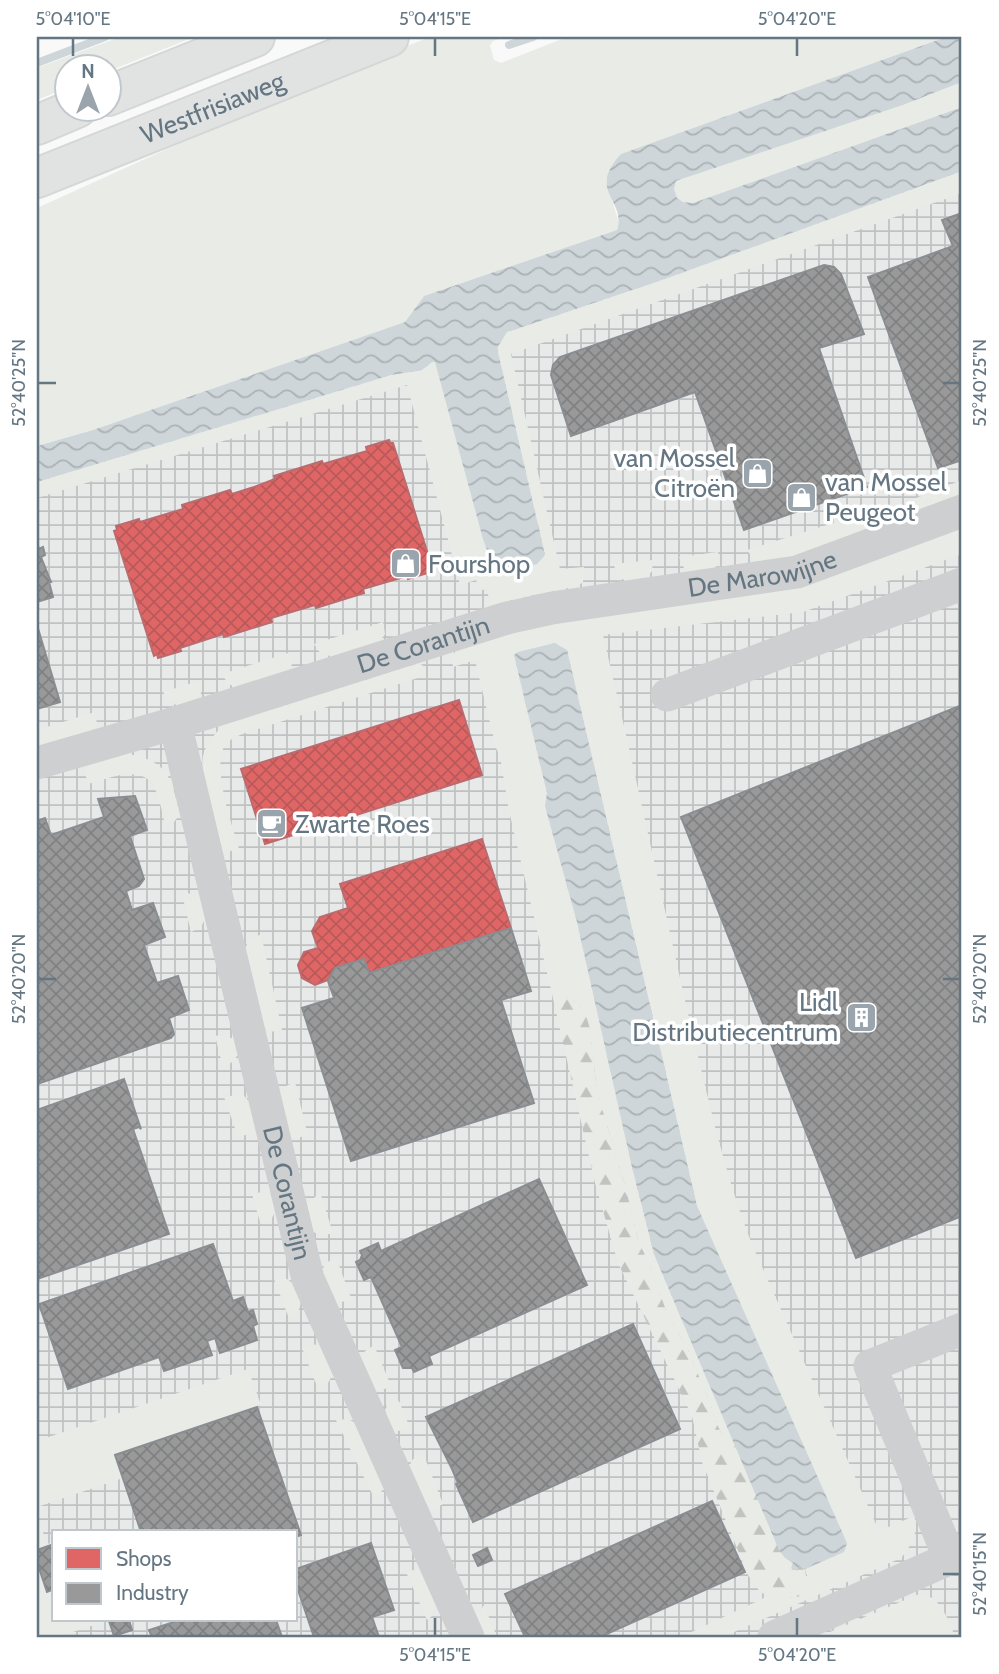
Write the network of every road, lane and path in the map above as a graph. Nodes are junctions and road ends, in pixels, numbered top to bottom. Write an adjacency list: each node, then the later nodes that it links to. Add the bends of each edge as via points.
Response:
1 (255, 37): 3 (highway, Westfrisiaweg)
2 (389, 37): 4 (highway, Westfrisiaweg)
3 (122, 90)
4 (37, 178)
5 (962, 511): 7 (street, De Marowijne, via 797,572)
6 (962, 584): 8 (street)
7 (552, 608): 9 (street, De Corantijn)
8 (667, 695)
9 (175, 723): 10 (street, De Corantijn); 13 (street, De Corantijn, via 308,1279)
10 (37, 763)
11 (962, 1329): 12 (street, via 870,1366)
12 (956, 1556): 14 (street)
13 (468, 1637)
14 (774, 1637)

